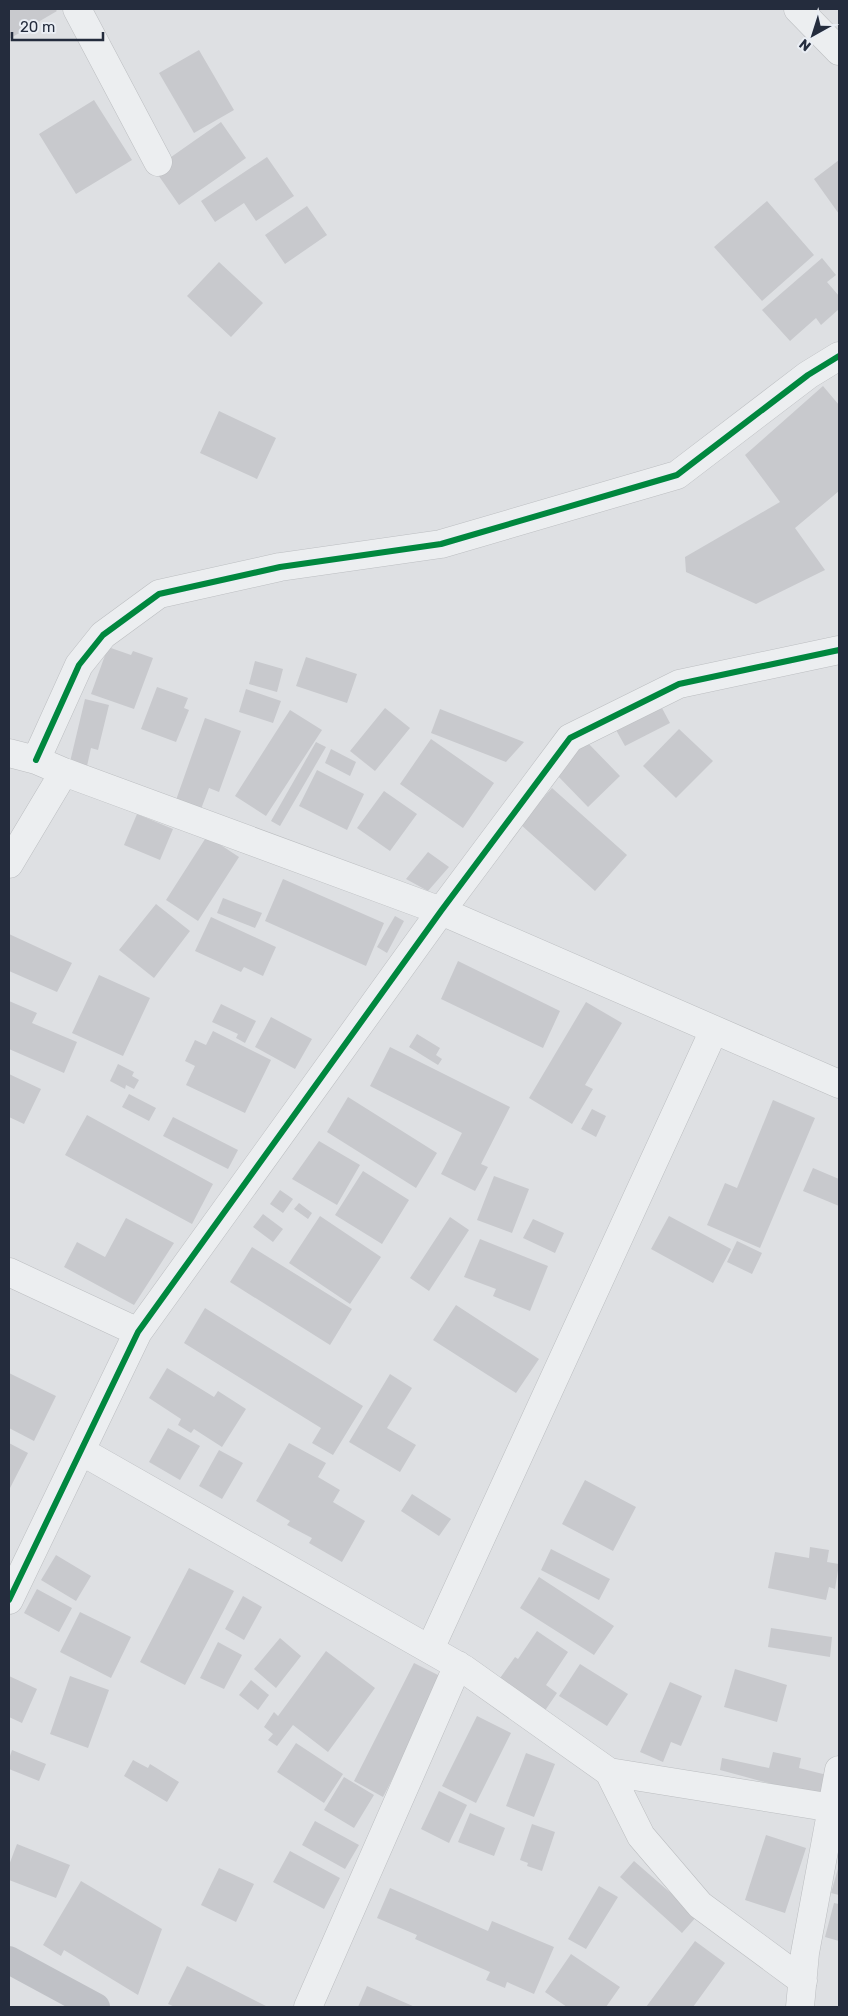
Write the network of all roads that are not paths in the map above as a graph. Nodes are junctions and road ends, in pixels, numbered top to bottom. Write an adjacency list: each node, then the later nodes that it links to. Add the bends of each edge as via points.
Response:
1 (77, 9): 4 (street)
2 (798, 9): 3 (street)
3 (839, 51)
4 (158, 162)
5 (839, 356): 8 (street, via 808,374 677,474 441,544 280,567 159,594 103,635 79,665)
6 (839, 650): 11 (street, via 680,684 570,738)
7 (9, 753): 8 (street)
8 (36, 760): 9 (street)
9 (64, 772): 10 (street); 11 (street)
10 (9, 864)
11 (441, 911): 12 (street); 15 (street)
12 (714, 1030): 13 (street); 18 (street)
13 (839, 1084)
14 (9, 1272): 15 (street)
15 (138, 1332): 16 (street)
16 (81, 1451): 17 (street); 18 (street)
17 (9, 1600)
18 (430, 1649): 19 (street)
19 (458, 1665): 21 (street); 26 (street)
20 (839, 1770): 22 (street)
21 (610, 1772): 22 (street); 24 (street, via 641,1836 700,1905)
22 (836, 1808): 24 (street, via 805,1954)
23 (9, 1960): 25 (street)
24 (802, 1994)
25 (96, 2007)
26 (308, 2007)

